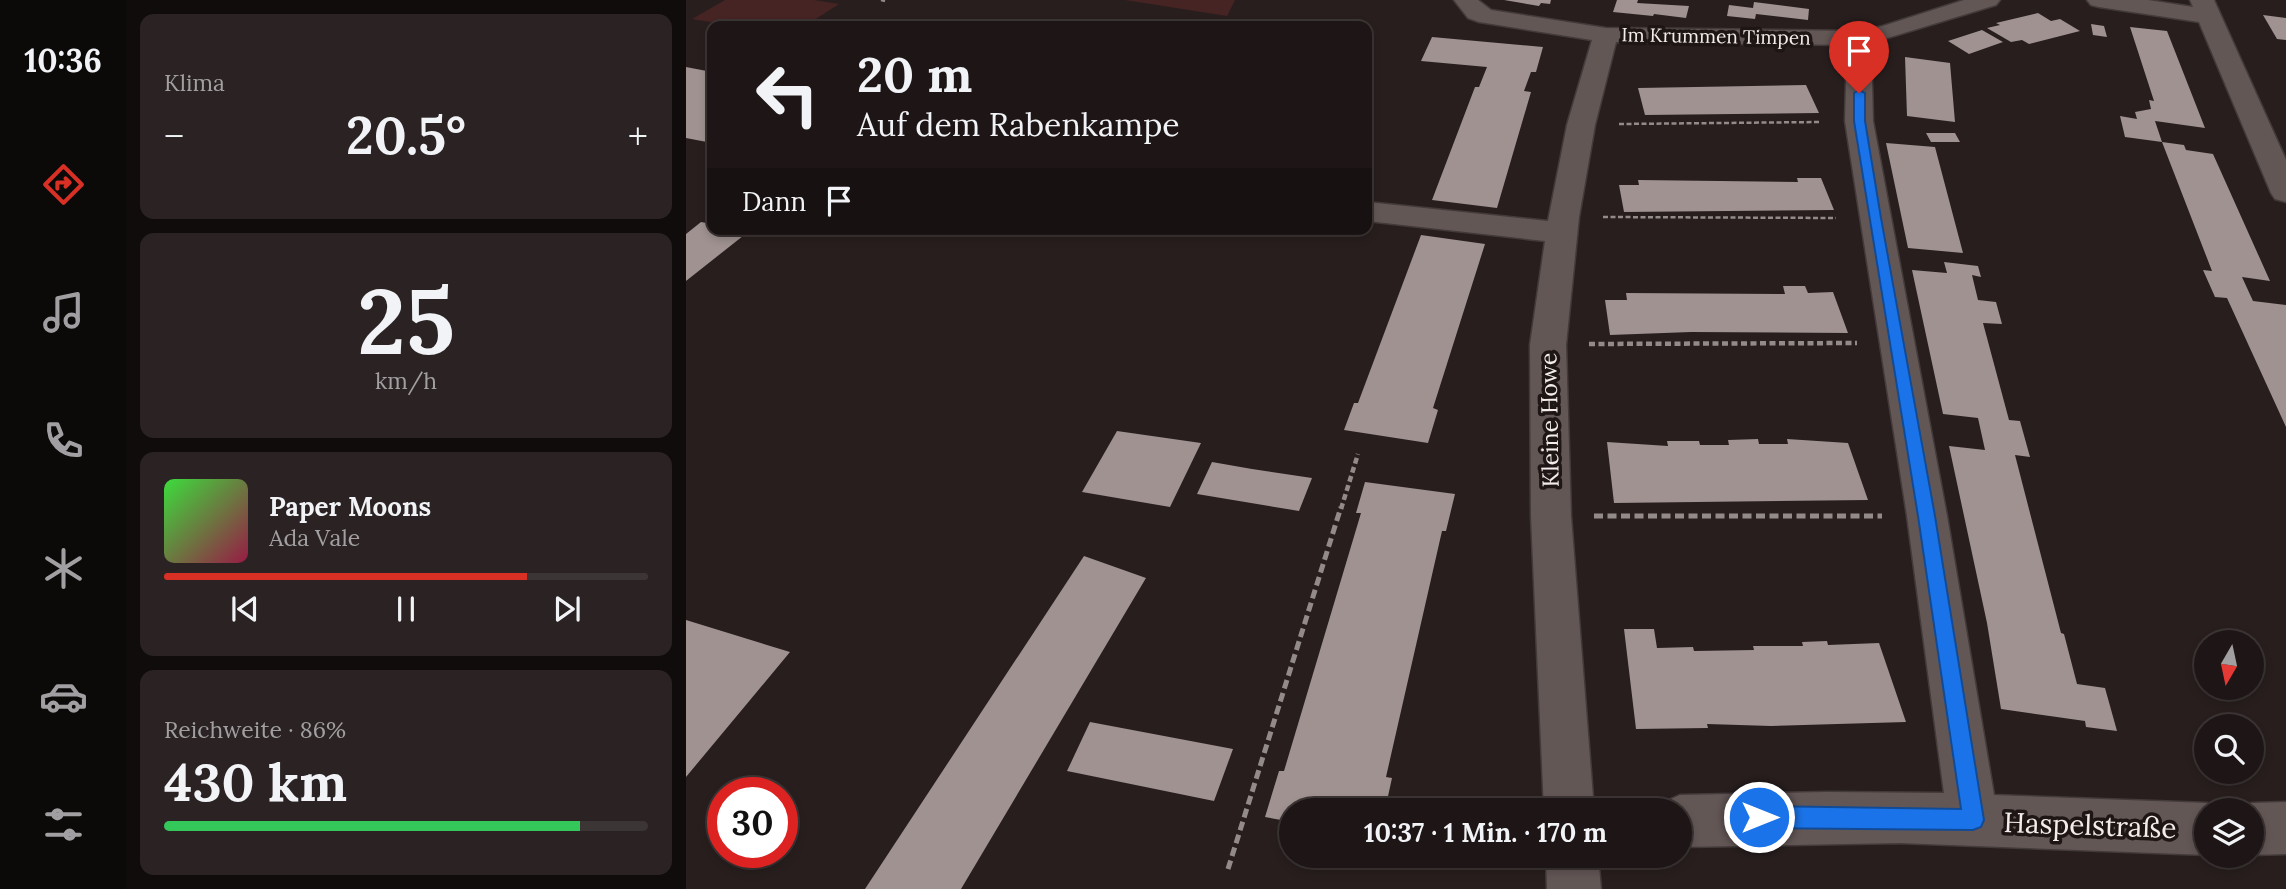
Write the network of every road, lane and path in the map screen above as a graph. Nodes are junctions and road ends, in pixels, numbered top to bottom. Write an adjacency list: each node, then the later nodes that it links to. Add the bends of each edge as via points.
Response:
1 (1466, 0): 5 (street, Im Krummen Timpen, via 1487,17)
2 (1988, 0): 6 (street, Im Krummen Timpen)
3 (2099, 0): 4 (street)
4 (2206, 8): 9 (street)
5 (1606, 34): 6 (street, Im Krummen Timpen); 8 (street, Kleine Howe)
6 (1859, 38): 7 (street)
7 (1859, 121): 8 (path); 11 (street)
8 (1581, 124): 12 (street, Kleine Howe)
9 (2286, 193)
10 (1372, 211): 12 (street)
11 (1874, 218): 12 (path); 13 (street)
12 (1563, 225): 14 (street, Kleine Howe)
13 (1896, 342): 14 (path); 17 (street)
14 (1548, 345): 16 (street, Kleine Howe)
15 (1358, 454): 25 (path)
16 (1551, 516): 17 (path); 18 (street, Kleine Howe)
17 (1927, 516): 20 (street)
18 (1568, 798)
19 (1692, 820): 20 (street, Haspelstraße)
20 (1973, 820): 22 (street, Haspelstraße)
21 (2286, 828): 23 (street)
22 (2194, 829)
23 (2264, 829)
24 (1573, 868): 26 (street)
25 (1227, 869)
26 (1574, 889)

